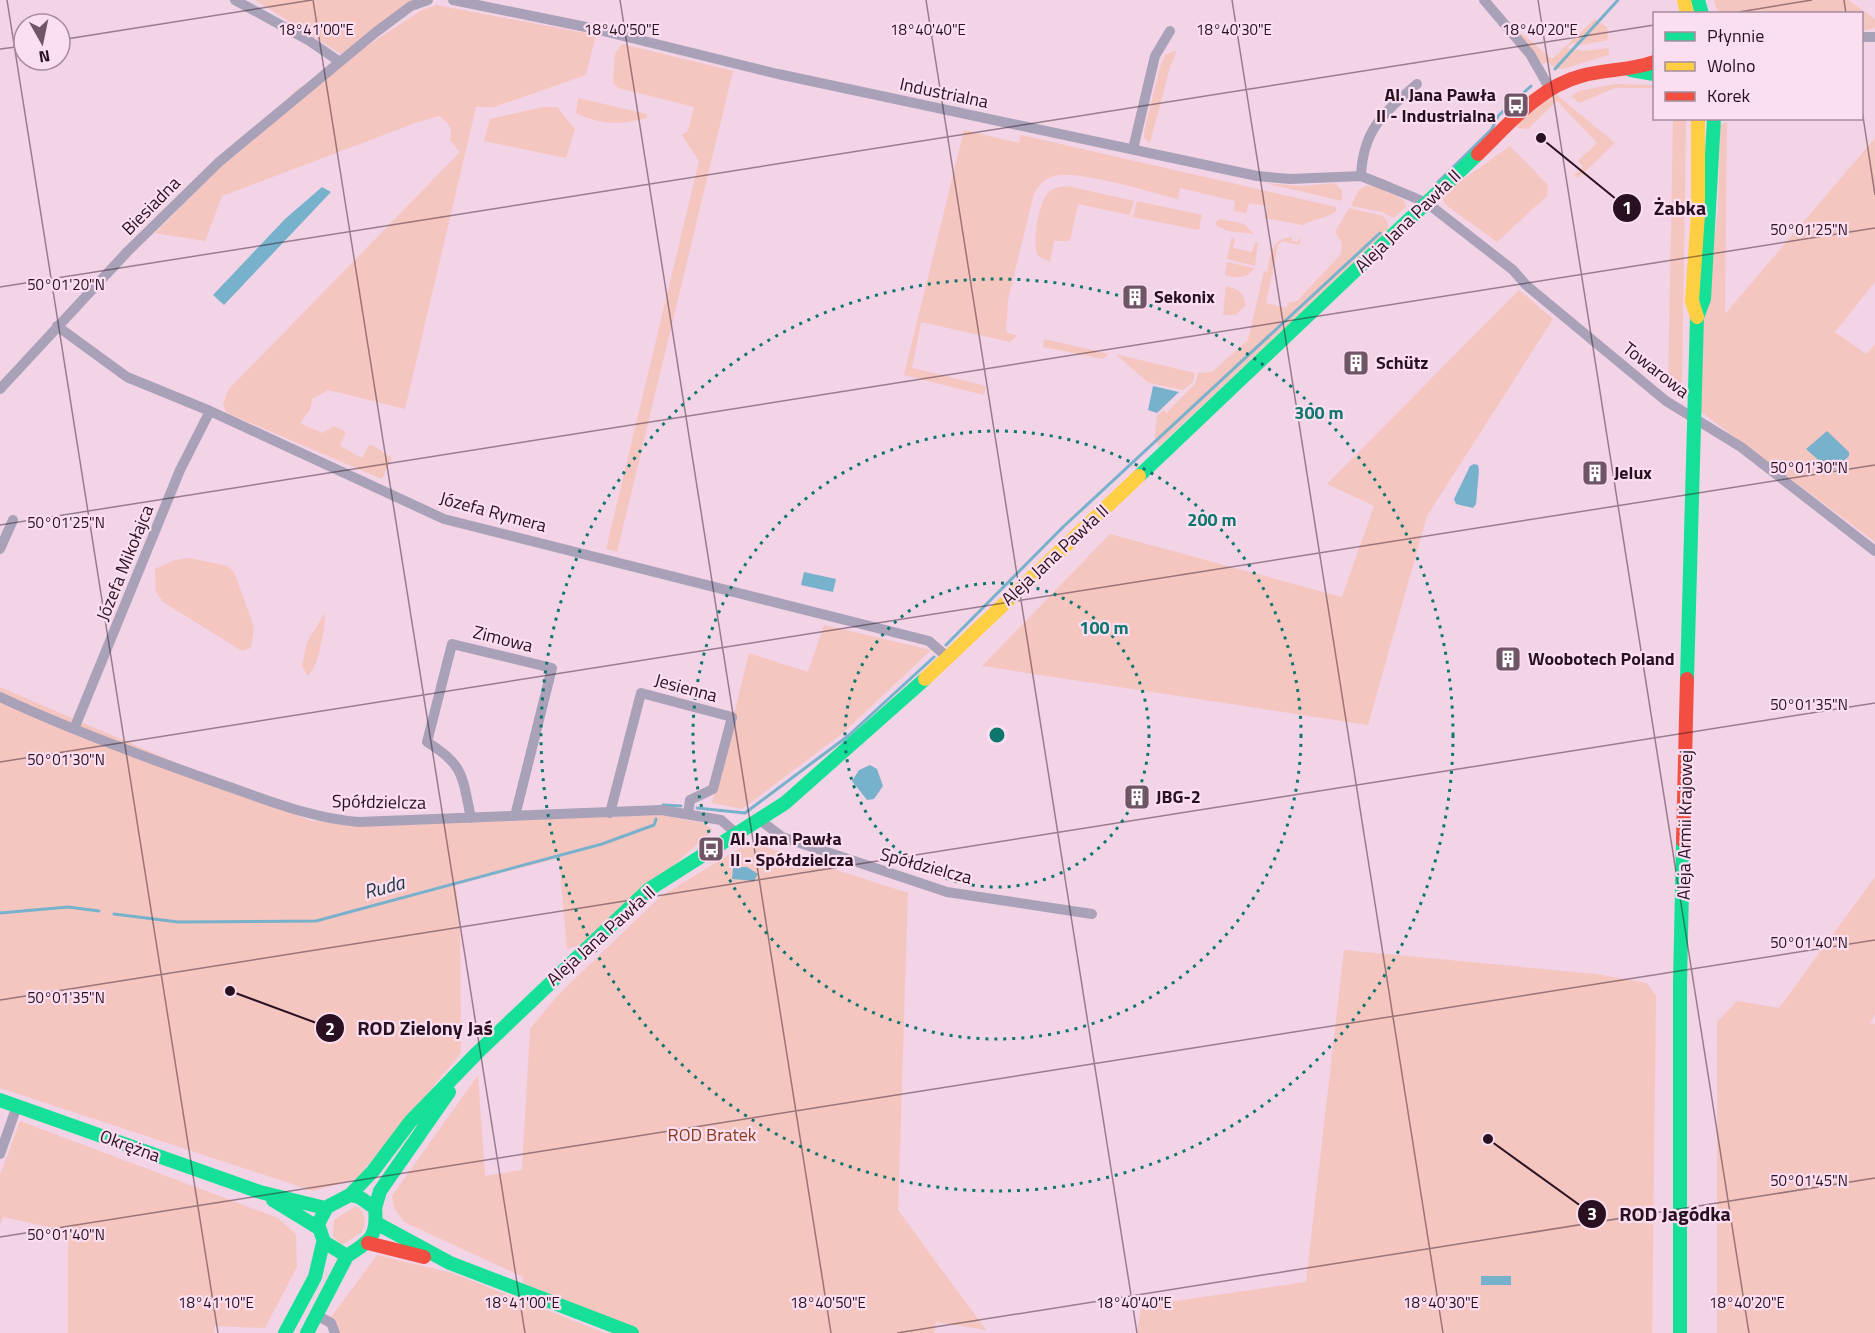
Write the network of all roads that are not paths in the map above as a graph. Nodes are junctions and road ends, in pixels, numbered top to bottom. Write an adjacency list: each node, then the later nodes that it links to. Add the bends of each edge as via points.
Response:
1 (235, 0): 6 (street)
2 (428, 0): 6 (street, via 411,6)
3 (453, 0): 14 (street, Industrialna, via 591,28 778,75)
4 (1484, 0): 11 (street, via 1530,54)
5 (1170, 31): 14 (street, via 1155,56)
6 (340, 62): 18 (street, Biesiadna, via 219,162)
7 (1653, 62): 8 (street, Aleja Jana Pawła II)
8 (1631, 70): 9 (street, Aleja Jana Pawła II); 11 (street, Aleja Jana Pawła II, via 1581,76)
9 (1653, 74)
10 (1417, 84): 15 (street, via 1375,124 1365,141)
11 (1550, 89): 16 (street, Aleja Jana Pawła II)
12 (1698, 120): 17 (street, Aleja Armii Krajowej, via 1698,214 1692,302)
13 (1714, 120): 17 (street, Aleja Armii Krajowej, via 1704,299)
14 (1133, 149): 15 (street, Industrialna, via 1257,176)
15 (1361, 176): 16 (street, Industrialna)
16 (1427, 203): 21 (street, Towarowa, via 1513,270 1666,401); 25 (street, Aleja Jana Pawła II)
17 (1697, 317): 21 (street, Aleja Armii Krajowej)
18 (57, 326): 19 (street, Biesiadna); 20 (street, Józefa Rymera, via 127,377)
19 (0, 389)
20 (210, 411): 25 (street, Józefa Rymera, via 444,519 929,641); 27 (street, Józefa Mikołajca, via 180,470)
21 (1693, 419): 24 (street, Towarowa, via 1745,450); 54 (street, Aleja Armii Krajowej, via 1680,984)
22 (13, 520): 23 (street)
23 (0, 549)
24 (1875, 551)
25 (947, 657): 32 (street, Aleja Jana Pawła II, via 818,777)
26 (0, 698): 27 (street, Spółdzielcza)
27 (74, 729): 31 (street, Spółdzielcza, via 304,813 359,822)
28 (610, 813): 29 (street, Spółdzielcza, via 661,810); 29 (street, Jesienna, via 641,693 732,717 713,789 690,800); 30 (street, Spółdzielcza)
29 (688, 814): 33 (street, Spółdzielcza, via 721,820)
30 (515, 816): 31 (street, Spółdzielcza); 31 (street, Zimowa, via 552,668 452,644 427,742 449,755 461,774)
31 (471, 818)
32 (760, 820): 33 (street, Aleja Jana Pawła II); 34 (street, Spółdzielcza, via 782,837 930,888)
33 (737, 834): 35 (street, Aleja Jana Pawła II, via 648,890)
34 (1092, 914)
35 (477, 1053): 40 (street, Aleja Jana Pawła II, via 410,1122); 42 (street, Aleja Jana Pawła II, via 380,1191)
36 (0, 1100): 37 (street, Okrężna)
37 (17, 1106): 38 (street); 39 (street, Okrężna)
38 (0, 1154)
39 (260, 1192): 41 (street, Okrężna); 44 (street, Okrężna)
40 (350, 1195): 41 (street); 42 (street)
41 (325, 1208): 44 (street)
42 (375, 1208): 43 (street)
43 (378, 1224): 46 (street); 48 (street)
44 (317, 1227): 45 (street)
45 (323, 1243): 47 (street); 50 (street, via 324,1252)
46 (368, 1244): 47 (street); 48 (street)
47 (347, 1256): 49 (street)
48 (450, 1263): 53 (street)
49 (316, 1315): 51 (street); 52 (street, via 331,1323)
50 (285, 1333)
51 (307, 1333)
52 (335, 1333)
53 (632, 1333)
54 (1680, 1333)

